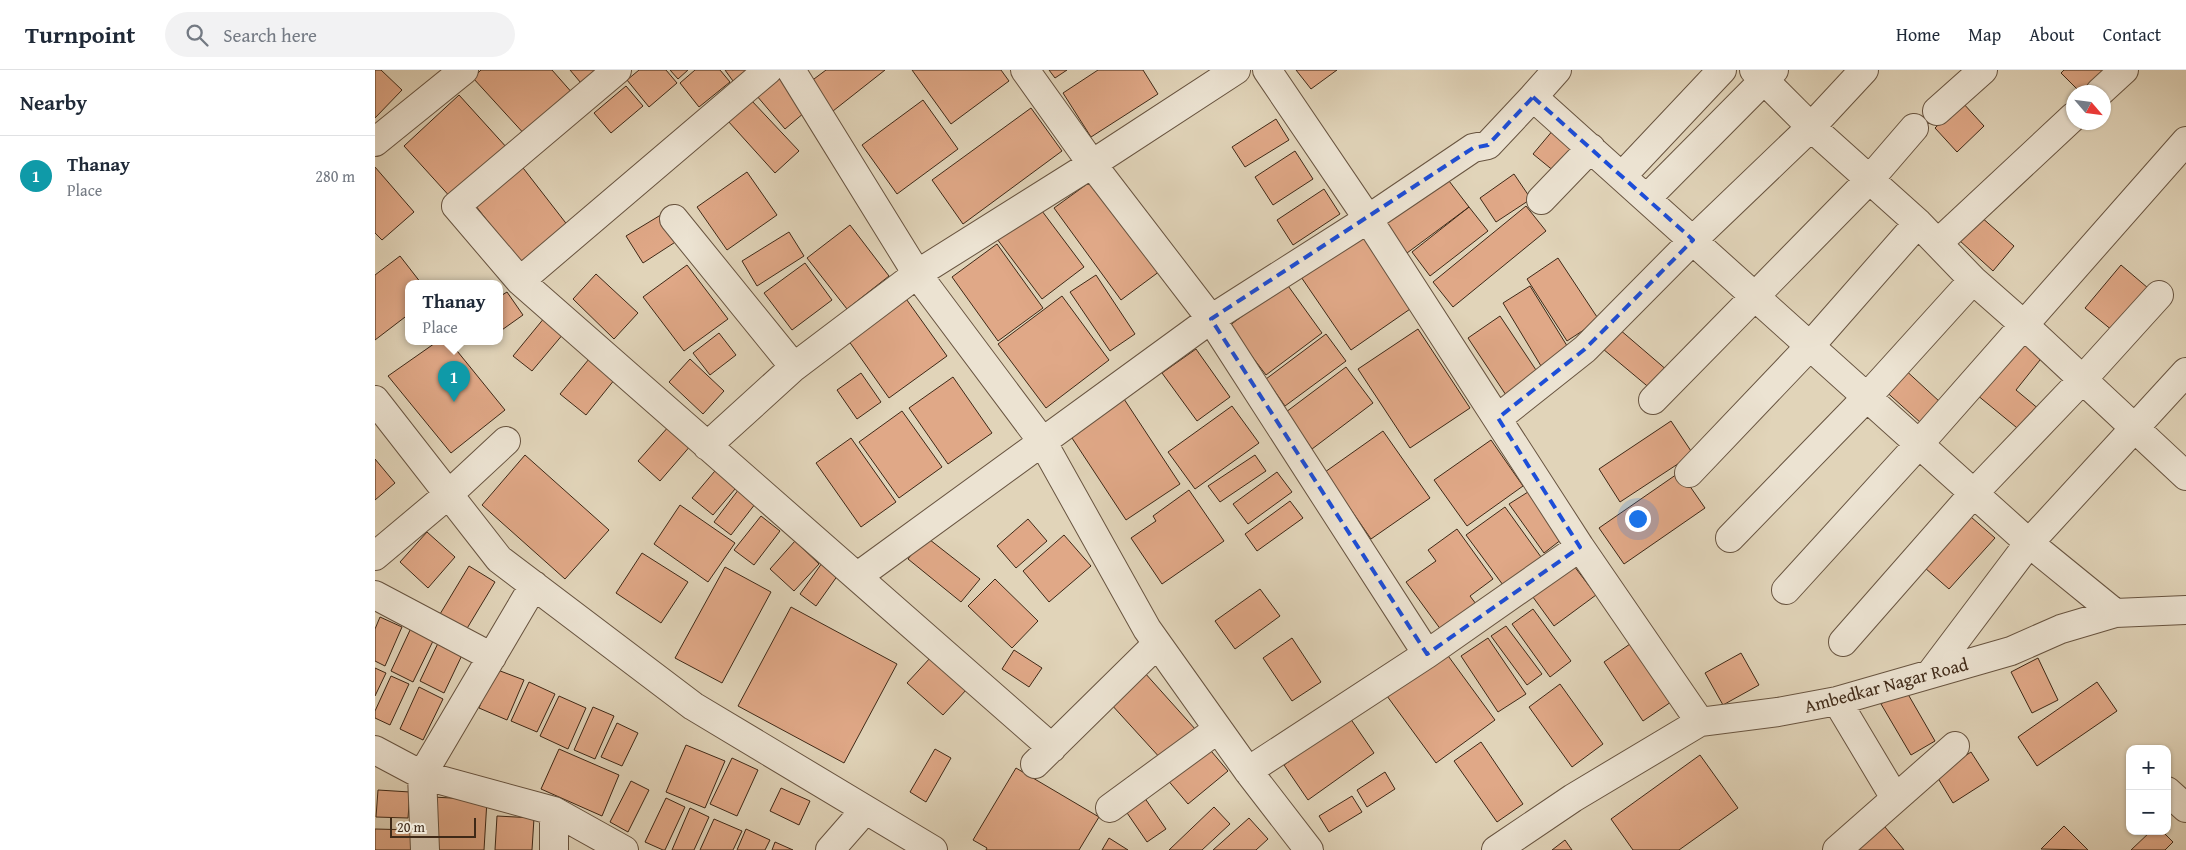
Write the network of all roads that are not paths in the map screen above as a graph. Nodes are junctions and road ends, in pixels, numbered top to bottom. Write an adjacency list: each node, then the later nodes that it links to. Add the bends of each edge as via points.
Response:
1 (464, 70): 21 (street)
2 (617, 70): 35 (street, via 456,206)
3 (768, 70): 35 (street)
4 (791, 70): 33 (street)
5 (1025, 70): 23 (street)
6 (1236, 70): 23 (street)
7 (1267, 70): 29 (street)
8 (1557, 70): 15 (street)
9 (1722, 70): 24 (street)
10 (1864, 70): 18 (street)
11 (1983, 70): 16 (street)
12 (2124, 70): 14 (street)
13 (1765, 73): 18 (street); 26 (street)
14 (2108, 85)
15 (1533, 97): 22 (street); 29 (street, via 1488,145 1473,148)
16 (1937, 111)
17 (2066, 124): 32 (street)
18 (1811, 127): 25 (street); 31 (street)
19 (1914, 128): 25 (street)
20 (2186, 141): 39 (street)
21 (375, 142)
22 (1591, 148): 24 (street); 27 (street)
23 (1092, 164): 33 (street); 38 (street)
24 (1621, 176): 26 (street)
25 (1870, 179): 30 (street); 37 (street)
26 (1647, 198): 31 (street)
27 (1541, 200)
28 (674, 219): 41 (street)
29 (1368, 219): 38 (street); 47 (street)
30 (1918, 223): 32 (street); 40 (street)
31 (1693, 240): 37 (street); 47 (street, via 1585,349)
32 (1938, 244): 34 (street)
33 (917, 274): 41 (street); 50 (street)
34 (1973, 280): 39 (street); 44 (street)
35 (520, 281): 52 (street)
36 (2159, 296): 43 (street)
37 (1756, 297): 40 (street); 46 (street)
38 (1211, 319): 50 (street); 69 (street)
39 (2023, 324): 43 (street); 51 (street)
40 (1810, 346): 44 (street); 53 (street)
41 (794, 367): 52 (street)
42 (2186, 372): 48 (street)
43 (2083, 380): 48 (street); 56 (street)
44 (1867, 397): 51 (street); 57 (street)
45 (375, 400): 55 (street)
46 (1653, 400)
47 (1498, 418): 59 (street)
48 (2135, 429): 54 (street); 58 (street)
49 (506, 441): 55 (street)
50 (1042, 441): 61 (street); 68 (street)
51 (1919, 444): 56 (street); 63 (street)
52 (707, 446): 61 (street)
53 (1689, 473)
54 (2186, 476)
55 (449, 494): 60 (street); 62 (street, via 499,559)
56 (1973, 494): 58 (street); 67 (street)
57 (1730, 538)
58 (2029, 543): 66 (street); 71 (street)
59 (1580, 547): 69 (street); 73 (street)
60 (375, 556)
61 (857, 576): 68 (street, via 1043,756)
62 (534, 585): 70 (street); 83 (street, via 693,706)
63 (1786, 590)
64 (375, 595): 70 (street)
65 (2186, 610): 66 (street, Ambedkar Nagar Road)
66 (2115, 613): 71 (street, Ambedkar Nagar Road, via 2061,628 2011,651)
67 (1843, 642)
68 (1157, 644): 74 (street)
69 (1427, 654): 77 (street)
70 (492, 657): 78 (street)
71 (1931, 673): 72 (street, Ambedkar Nagar Road)
72 (1837, 701): 73 (street, Ambedkar Nagar Road); 80 (street)
73 (1700, 722): 91 (street, Ambedkar Nagar Road, via 1573,798)
74 (1218, 728): 77 (street); 81 (street)
75 (1955, 746): 80 (street)
76 (375, 750): 78 (street)
77 (1248, 771): 90 (street)
78 (422, 775): 84 (street); 85 (street)
79 (2171, 795): 82 (street)
80 (1895, 798): 92 (street)
81 (1110, 808)
82 (2186, 808)
83 (865, 810): 88 (street); 89 (street)
84 (554, 811): 86 (street); 87 (street)
85 (425, 850)
86 (554, 850)
87 (624, 850)
88 (830, 850)
89 (933, 850)
90 (1309, 850)
91 (1496, 850)
92 (1837, 850)

